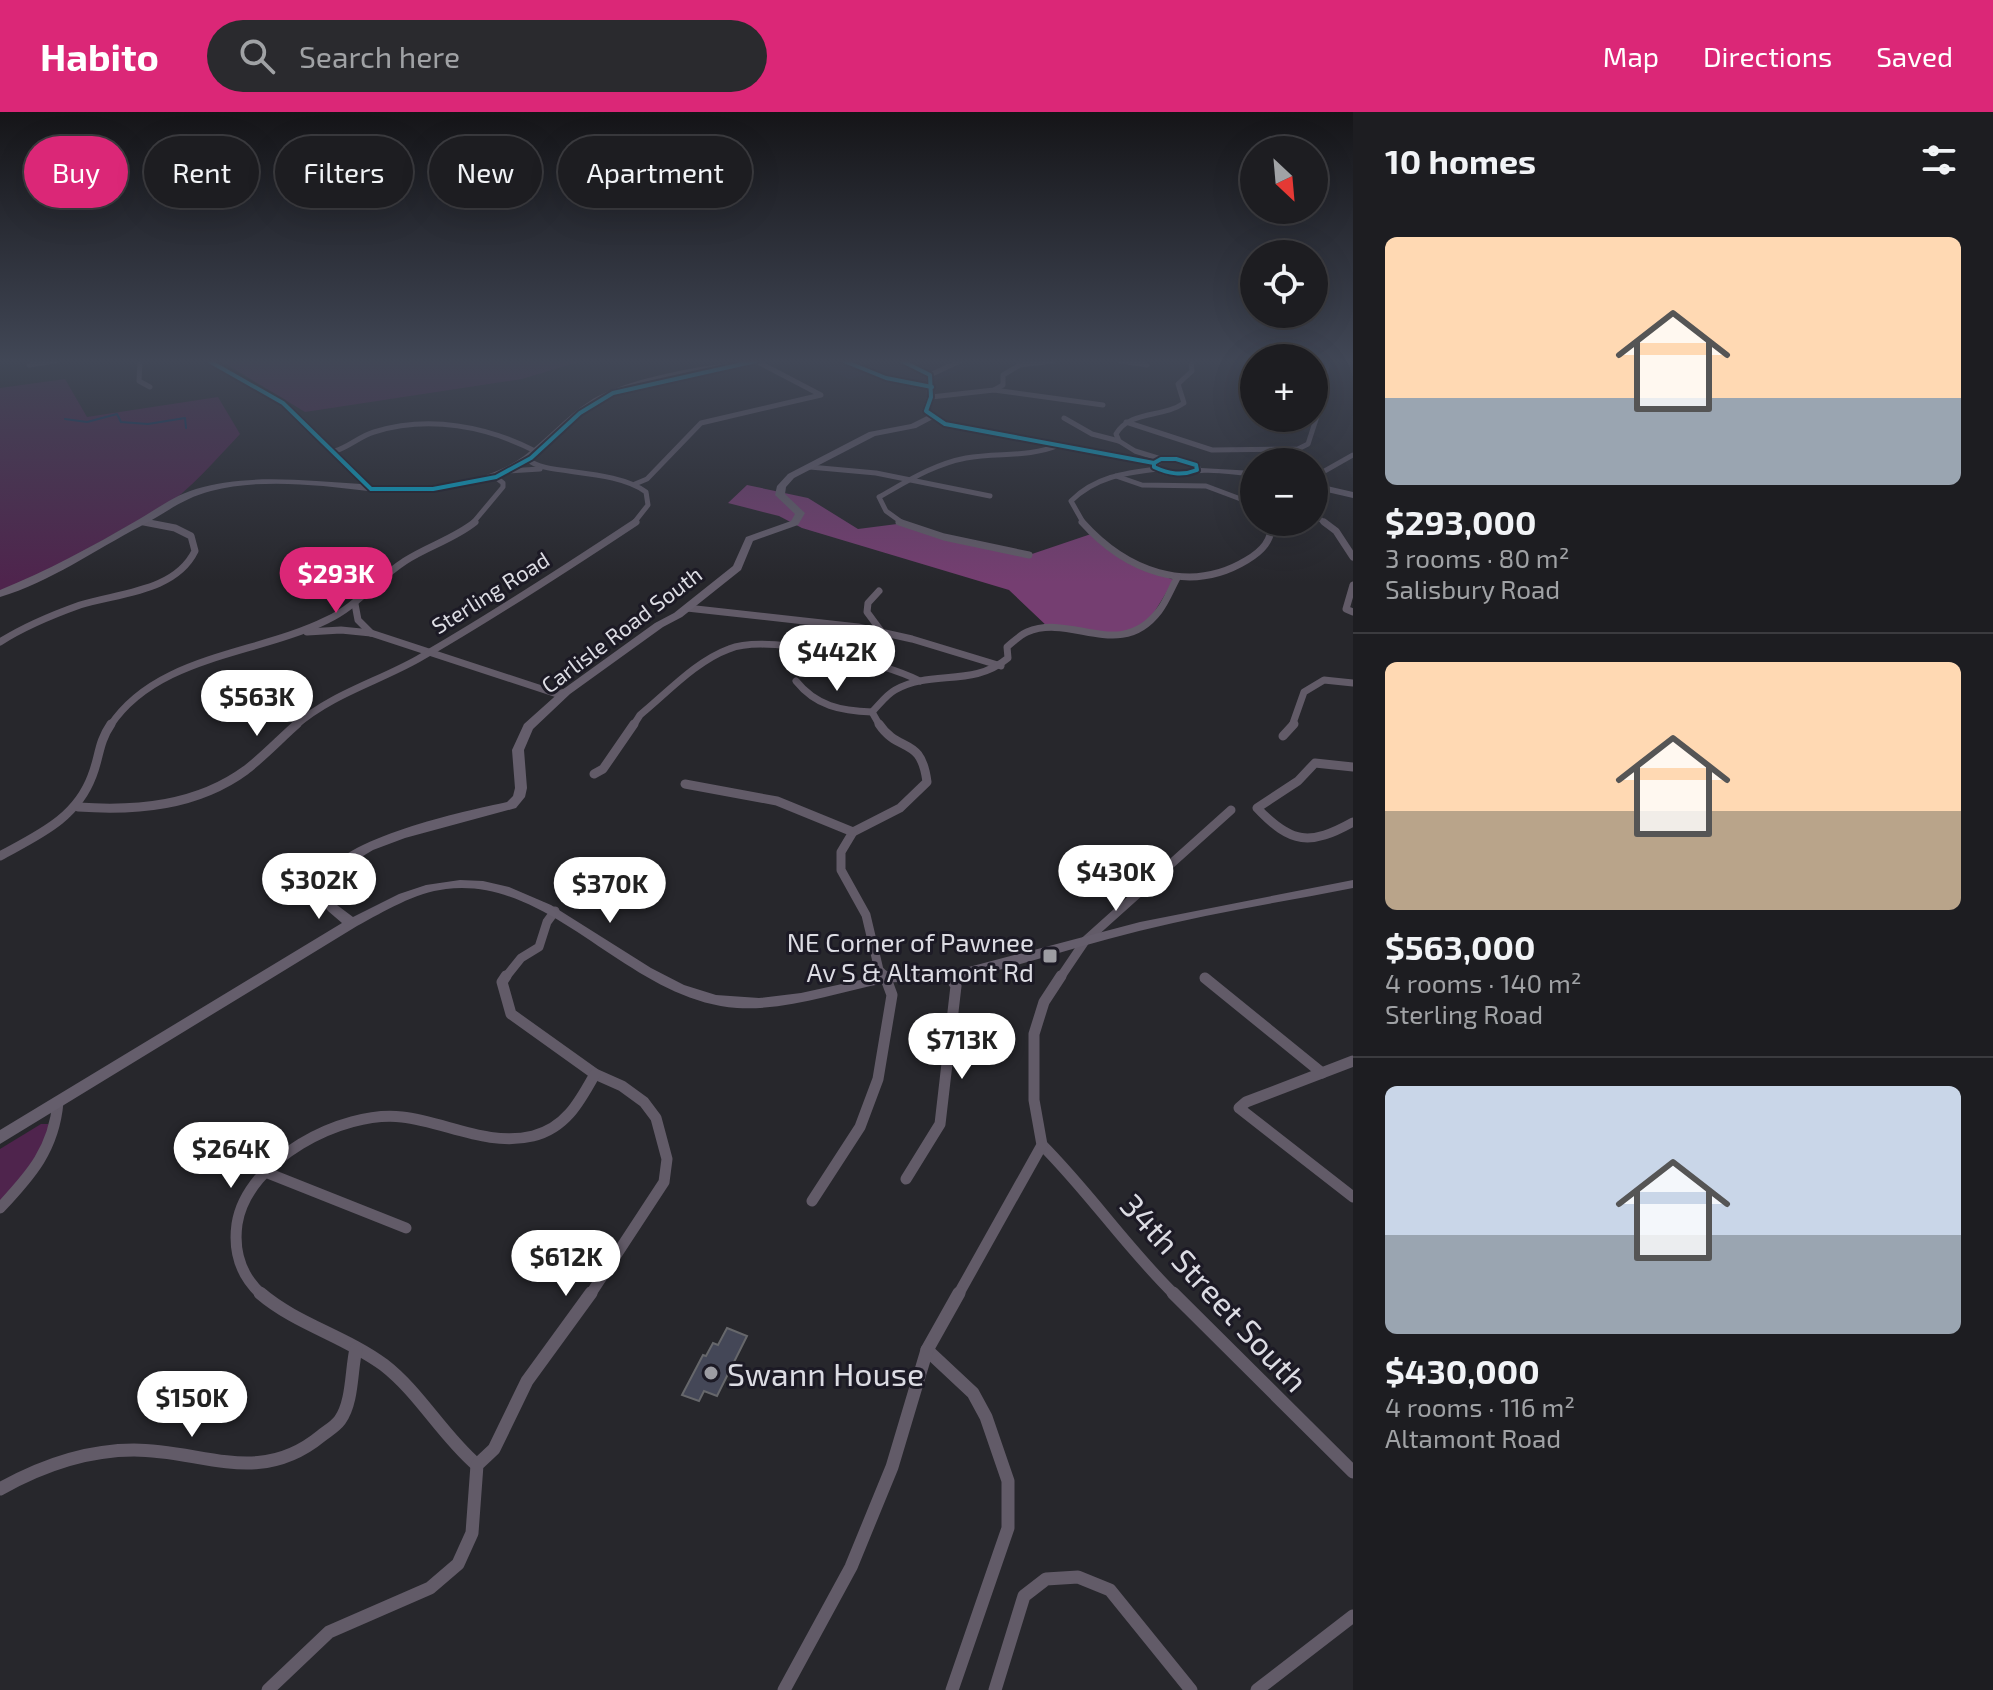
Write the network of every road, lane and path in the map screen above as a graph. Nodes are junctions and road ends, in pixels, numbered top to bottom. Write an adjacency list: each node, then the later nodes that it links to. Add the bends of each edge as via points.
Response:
1 (316, 435): 16 (street)
2 (365, 435): 16 (street)
3 (502, 435): 14 (street)
4 (557, 435): 12 (street)
5 (690, 435): 30 (street, via 647,479)
6 (871, 435): 21 (street, Carlisle Road South)
7 (1007, 435): 15 (street)
8 (1094, 435): 13 (street)
9 (1116, 435): 13 (street)
10 (1163, 435): 11 (street, via 1222,451 1305,447)
11 (1310, 435)
12 (551, 440): 14 (street); 17 (street)
13 (1119, 441): 20 (street)
14 (520, 442): 17 (street)
15 (1059, 445): 20 (street); 29 (street, via 1028,457 960,459)
16 (335, 451): 31 (street)
17 (537, 452): 19 (street)
18 (1353, 455): 23 (street)
19 (529, 460): 22 (street, via 538,467); 25 (street)
20 (1157, 464): 24 (street, via 1178,475); 24 (street, via 1186,460); 28 (street)
21 (810, 467): 29 (street); 46 (street, Carlisle Road South, via 782,486 780,495 800,513 795,523 749,539 737,568)
22 (559, 468): 25 (street); 30 (street, via 597,471)
23 (1328, 469)
24 (1197, 470): 26 (street)
25 (508, 471): 27 (street)
26 (1240, 473)
27 (494, 476): 31 (street, via 435,488); 45 (street, via 503,487 469,527 424,548)
28 (1116, 476): 35 (street, via 1142,485 1190,483); 41 (street, via 1082,489 1071,501 1072,512 1130,558)
29 (910, 480): 34 (street); 39 (street, via 879,497 892,518 935,535)
30 (635, 484): 52 (street, Sterling Road, via 649,503 636,522)
31 (371, 489): 36 (street, via 226,485 183,497)
32 (1328, 489): 33 (street)
33 (1353, 495)
34 (990, 496)
35 (1239, 496)
36 (144, 522): 44 (street); 51 (street, via 192,537 194,554 175,574 41,620)
37 (1328, 525): 40 (street)
38 (1272, 536): 41 (street, via 1237,566 1207,577)
39 (1029, 555)
40 (1353, 557)
41 (1177, 578): 53 (street, via 1166,606 1139,632 1113,636 1029,631 1007,647 1008,658)
42 (1353, 585): 47 (street, via 1346,609)
43 (879, 591): 48 (street, via 867,612)
44 (0, 594)
45 (355, 604): 49 (street); 50 (street, via 358,620)
46 (687, 608): 48 (street); 57 (street, Carlisle Road South)
47 (1353, 612)
48 (881, 631): 53 (street)
49 (299, 632): 50 (street); 63 (street, via 207,661 140,693 100,742)
50 (371, 633): 52 (street)
51 (0, 642)
52 (428, 653): 57 (street, via 557,694); 63 (street, Sterling Road, via 329,699 248,768 208,791 134,808)
53 (1001, 666): 55 (street, via 984,675)
54 (796, 681): 58 (street, via 814,700 832,708)
55 (920, 681): 58 (street, via 893,691); 61 (street, via 899,670 827,653 766,644 732,647 640,715 603,769)
56 (1353, 683): 59 (street, via 1324,680 1304,692 1295,722)
57 (566, 692): 70 (street, Carlisle Road South, via 528,727 518,750 521,788 511,805 404,832 366,848 338,869 326,883 324,896)
58 (872, 712): 66 (street, via 884,732 920,751 927,782 900,808)
59 (1283, 736)
60 (1353, 767): 65 (street, via 1315,763 1257,808 1290,838 1312,841)
61 (594, 774)
62 (685, 784): 66 (street, via 777,801)
63 (78, 807): 67 (street)
64 (1231, 810): 71 (street)
65 (1353, 822)
66 (853, 832): 73 (street, via 841,852 841,870 866,915 879,970)
67 (0, 856)
68 (1350, 889): 71 (street, via 1140,926)
69 (555, 911): 70 (street, via 492,886 458,884 398,899); 73 (street, via 667,985 716,1000 763,1004); 77 (street, via 539,947 506,973 503,992 511,1014)
70 (352, 923): 78 (street)
71 (1085, 941): 72 (street); 80 (street, via 1044,1002 1034,1034 1034,1100)
72 (950, 977): 73 (street); 82 (street, via 956,986 940,1124)
73 (887, 978): 84 (street, via 892,995 878,1079 860,1127)
74 (1205, 978): 76 (street)
75 (1353, 1061): 76 (street)
76 (1322, 1073): 83 (street, via 1239,1108)
77 (595, 1074): 81 (street, via 572,1116 530,1137 494,1140 429,1120 382,1117 314,1135); 89 (street, via 622,1086 656,1118 667,1159 664,1182 527,1381 494,1449)
78 (58, 1102): 79 (street); 85 (street, via 58,1127 49,1150)
79 (0, 1138)
80 (1042, 1145): 88 (street); 90 (street, 34th Street South, via 1082,1185 1148,1268)
81 (265, 1172): 86 (street); 87 (street, via 238,1217 235,1244 245,1279 276,1308)
82 (906, 1179)
83 (1353, 1197)
84 (812, 1201)
85 (0, 1208)
86 (406, 1228)
87 (356, 1349): 89 (street, via 400,1378); 91 (street, via 341,1419 304,1451 247,1466 136,1450 74,1456 32,1470)
88 (927, 1350): 94 (street, via 892,1467 851,1567); 95 (street, via 973,1393 1008,1481 1008,1528)
89 (477, 1465): 93 (street, via 472,1533 458,1564 430,1588 329,1632)
90 (1353, 1472)
91 (0, 1489)
92 (1353, 1616): 98 (street)
93 (268, 1690)
94 (784, 1690)
95 (952, 1690)
96 (995, 1690): 97 (street, via 1024,1596 1046,1579 1078,1577 1110,1590)
97 (1191, 1690)
98 (1257, 1690)

